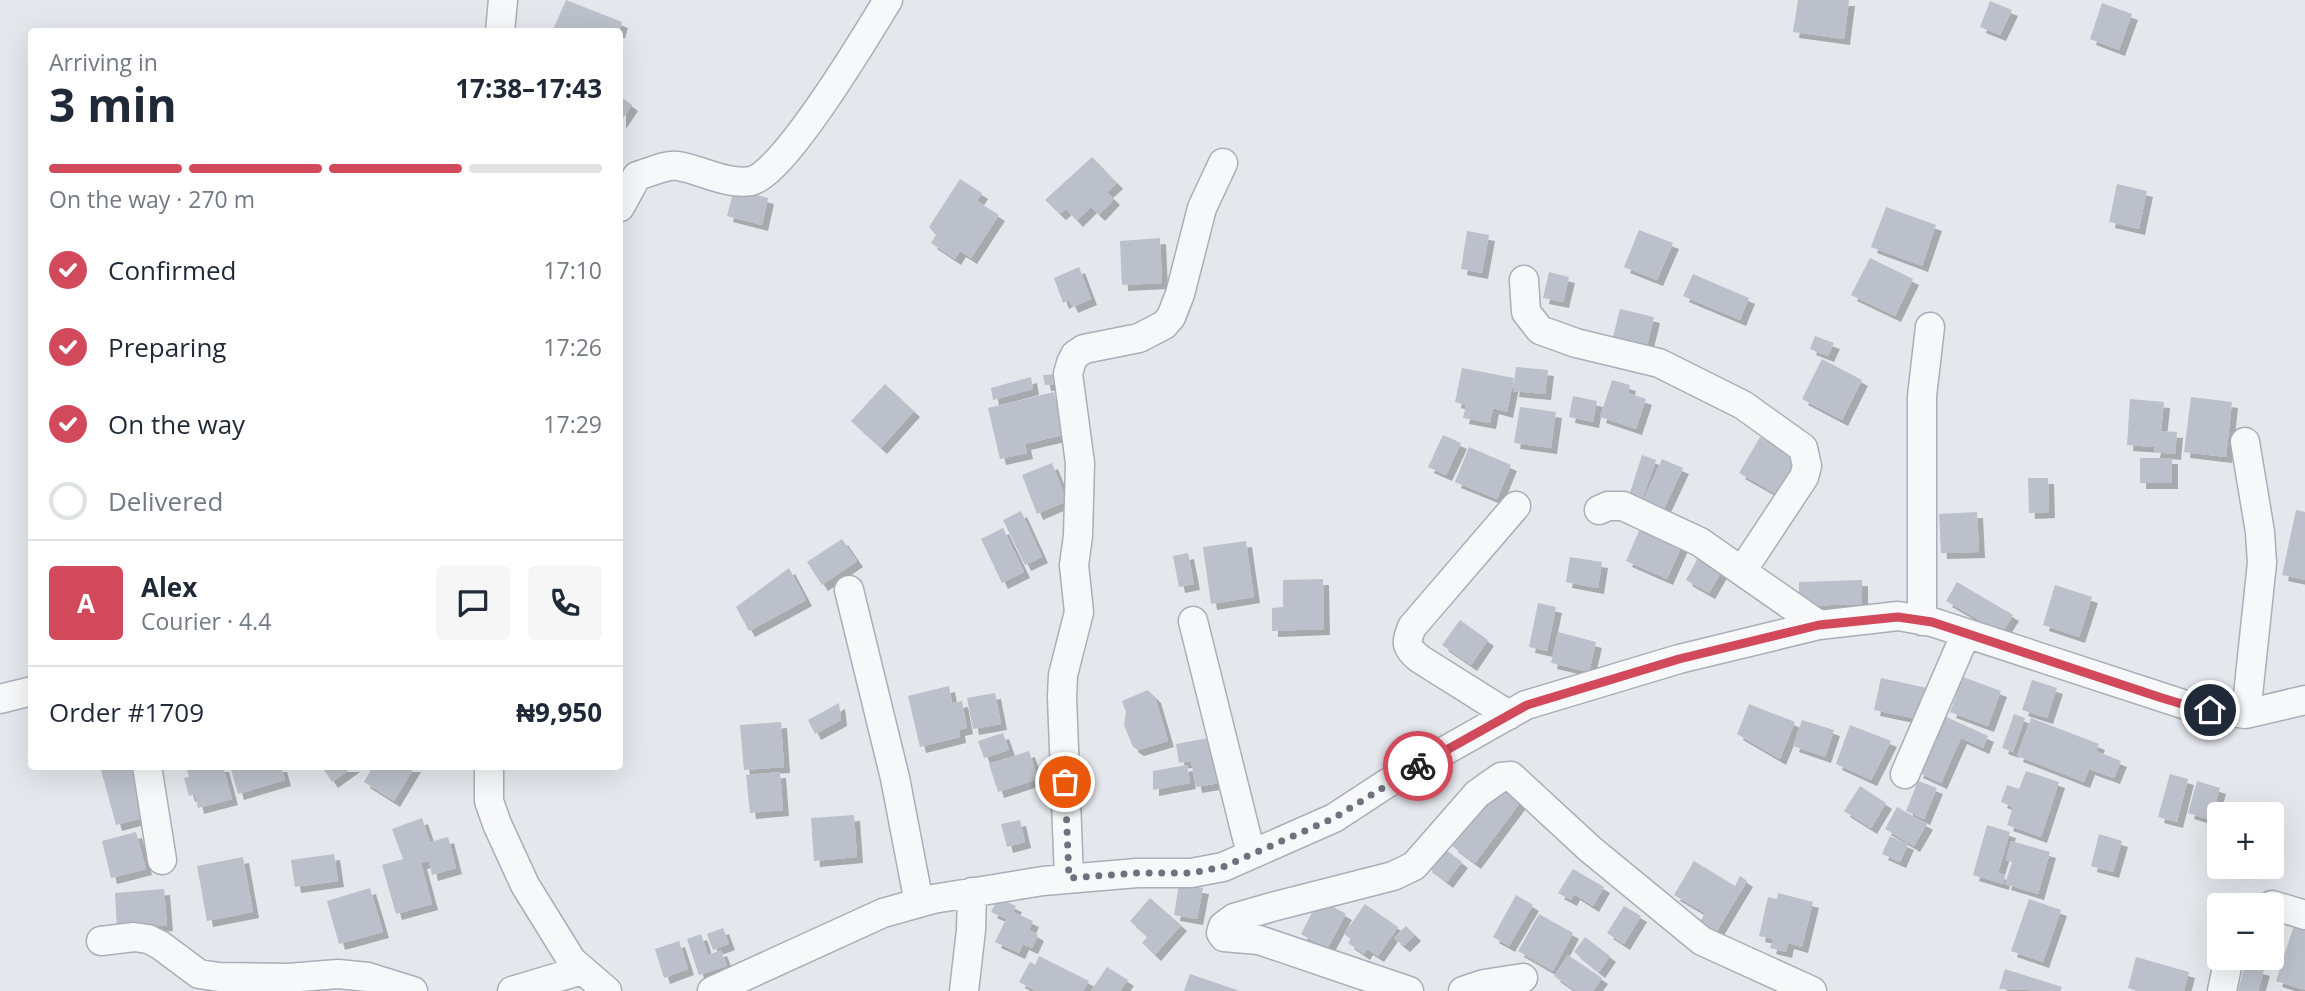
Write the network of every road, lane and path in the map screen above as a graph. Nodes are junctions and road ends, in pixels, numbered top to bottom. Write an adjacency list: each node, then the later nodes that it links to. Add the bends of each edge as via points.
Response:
1 (503, 0): 3 (street)
2 (888, 0): 5 (street, via 788,151 753,181 732,181 675,166 637,176)
3 (500, 28)
4 (1223, 163): 27 (street, via 1202,208 1171,317 1164,326 1139,338 1084,349 1075,355 1069,374 1080,463 1074,565 1079,612 1062,697)
5 (623, 202)
6 (1524, 279): 11 (street, via 1526,312 1540,330 1659,363 1743,405 1803,448 1804,477)
7 (1930, 327): 14 (street, via 1922,396)
8 (2245, 442): 20 (street, via 2262,562)
9 (1516, 506): 21 (street, via 1412,627 1406,641 1420,659)
10 (1599, 510): 11 (street, via 1623,506 1700,542)
11 (1742, 570): 15 (street)
12 (849, 590): 29 (street, via 895,778)
13 (1193, 621): 25 (street)
14 (1922, 621): 15 (street, via 1898,617); 16 (street)
15 (1819, 625): 21 (street, via 1679,659 1527,705)
16 (1966, 633): 20 (street, via 2192,707); 24 (street)
17 (28, 692): 18 (street)
18 (0, 699)
19 (2305, 701): 20 (street)
20 (2246, 714)
21 (1509, 715): 25 (street, via 1334,818)
22 (148, 770): 26 (street)
23 (489, 770): 33 (street, via 489,801 508,850 545,921)
24 (1905, 774)
25 (1251, 854): 27 (street, via 1207,871)
26 (162, 860)
27 (1069, 878): 28 (street)
28 (972, 892): 29 (street); 40 (street)
29 (919, 903): 39 (street, via 883,913)
30 (2284, 909): 31 (street)
31 (2305, 915)
32 (102, 941): 36 (street, via 148,939 199,974 219,978 338,974 368,977)
33 (582, 970): 37 (street); 38 (street)
34 (2227, 970): 44 (street)
35 (1523, 978): 42 (street)
36 (413, 991)
37 (512, 991)
38 (607, 991)
39 (712, 991)
40 (964, 991)
41 (1409, 991): 43 (street, via 1258,940 1220,933 1234,918 1394,876 1414,866 1477,794 1501,777 1511,776 1590,849 1702,941)
42 (1463, 991)
43 (1812, 991)
44 (2222, 991)

